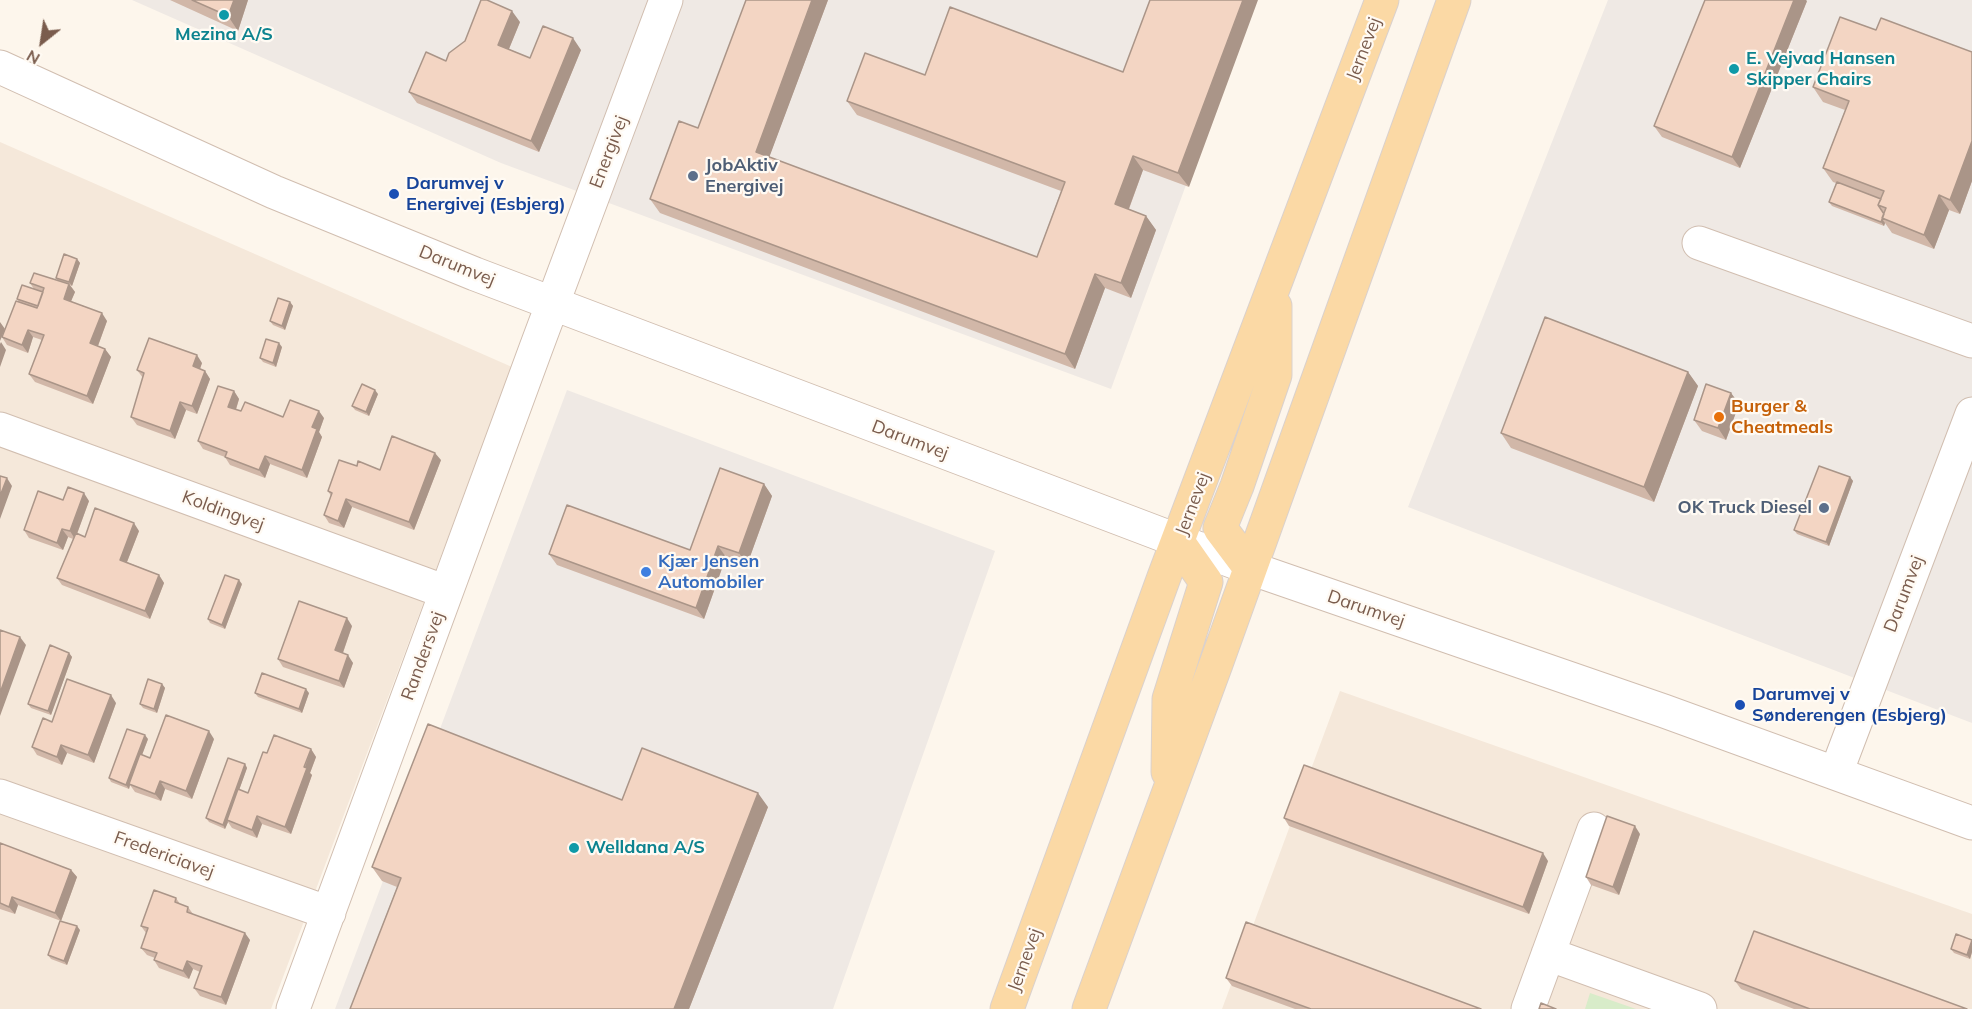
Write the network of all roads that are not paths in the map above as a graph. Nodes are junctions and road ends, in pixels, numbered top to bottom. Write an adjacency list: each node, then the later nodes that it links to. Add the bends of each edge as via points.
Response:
1 (666, 0): 7 (street, Energivej)
2 (1382, 0): 6 (main road, Jernevej)
3 (1454, 0): 12 (main road)
4 (0, 67): 7 (street, Darumvej, via 274,192)
5 (1699, 243): 8 (street)
6 (1275, 286): 11 (main road, Jernevej); 12 (main road, via 1275,375 1220,528)
7 (553, 303): 11 (street, Darumvej); 13 (street, Randersvej)
8 (1972, 341)
9 (1972, 414): 14 (street, Darumvej)
10 (0, 429): 13 (street, Koldingvej)
11 (1178, 542): 12 (street, Darumvej); 16 (main road, via 1206,582 1168,699); 22 (main road, Jernevej)
12 (1250, 568): 14 (street, Darumvej); 16 (main road)
13 (447, 592): 19 (street, Randersvej)
14 (1836, 773): 17 (street, Darumvej)
15 (0, 796): 19 (street, Fredericiavej)
16 (1168, 797): 23 (main road)
17 (1972, 823)
18 (1594, 829): 20 (street)
19 (328, 914): 21 (street, Randersvej)
20 (1548, 954): 24 (street); 25 (street)
21 (293, 1009)
22 (1007, 1009)
23 (1089, 1009)
24 (1528, 1009)
25 (1700, 1009)

